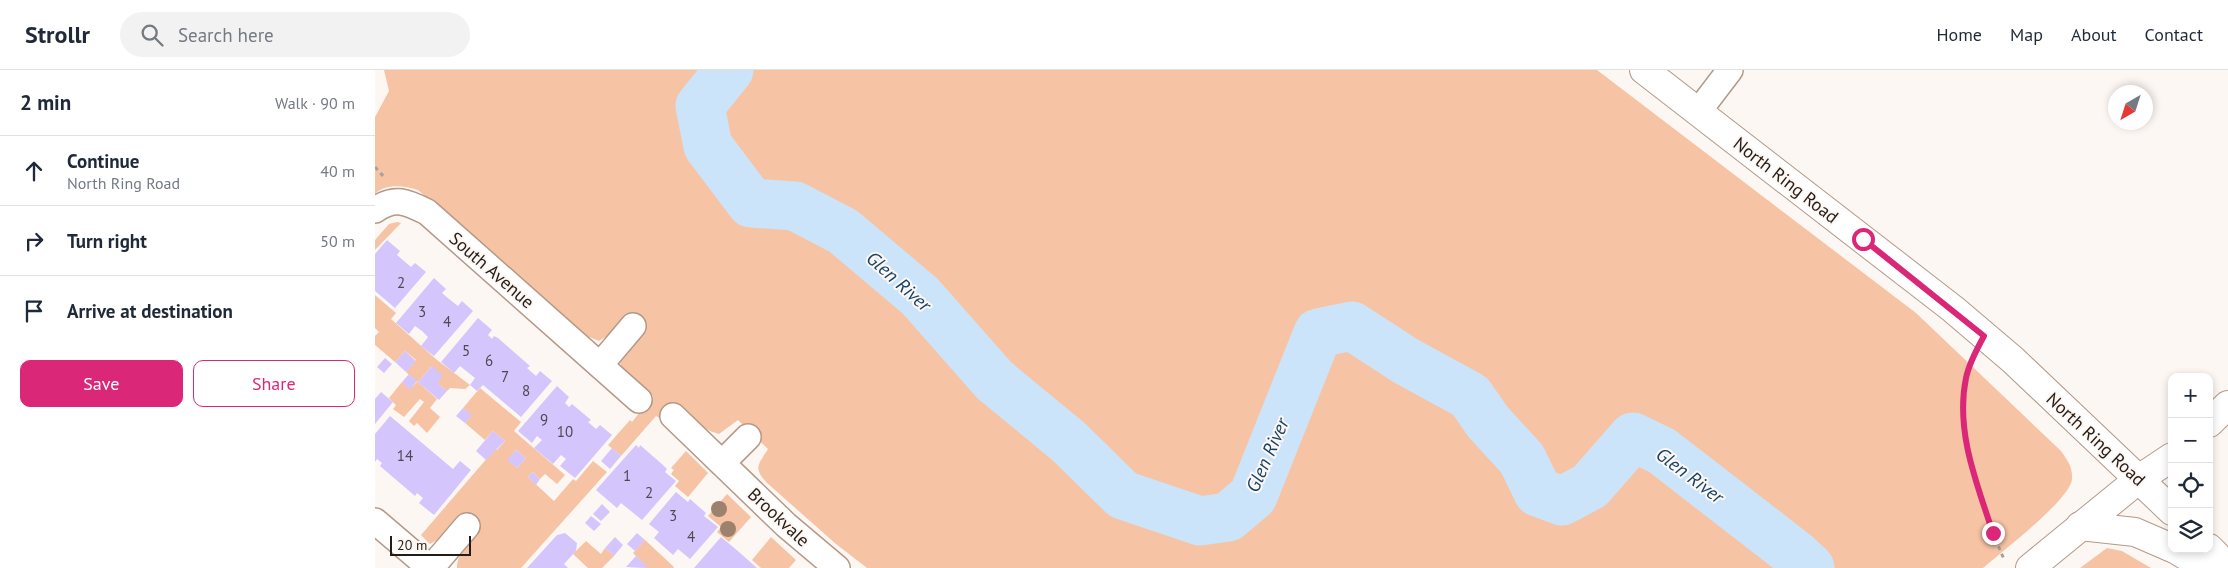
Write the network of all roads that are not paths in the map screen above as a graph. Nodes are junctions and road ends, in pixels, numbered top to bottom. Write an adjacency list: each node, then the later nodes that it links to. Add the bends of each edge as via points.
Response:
1 (1644, 70): 3 (main road, North Ring Road)
2 (1730, 70): 3 (street)
3 (1698, 112): 14 (main road, North Ring Road, via 1953,309)
4 (375, 210): 6 (street, South Avenue, via 396,201 427,212)
5 (633, 326): 6 (street)
6 (600, 366): 7 (street, South Avenue)
7 (639, 400)
8 (2228, 405): 10 (main road)
9 (673, 416): 13 (street, Brookvale)
10 (2213, 419)
11 (748, 437): 13 (street)
12 (2168, 459): 14 (main road)
13 (723, 464): 25 (street, Brookvale, via 786,525)
14 (2139, 479): 15 (main road, North Ring Road); 18 (main road)
15 (2169, 508)
16 (375, 521): 24 (street)
17 (467, 526): 24 (street)
18 (2081, 526): 19 (main road, via 2135,532); 22 (main road)
19 (2168, 546)
20 (2213, 552): 23 (main road)
21 (2181, 553): 26 (main road)
22 (2018, 565)
23 (2228, 567)
24 (431, 568)
25 (837, 568)
26 (2206, 568)

